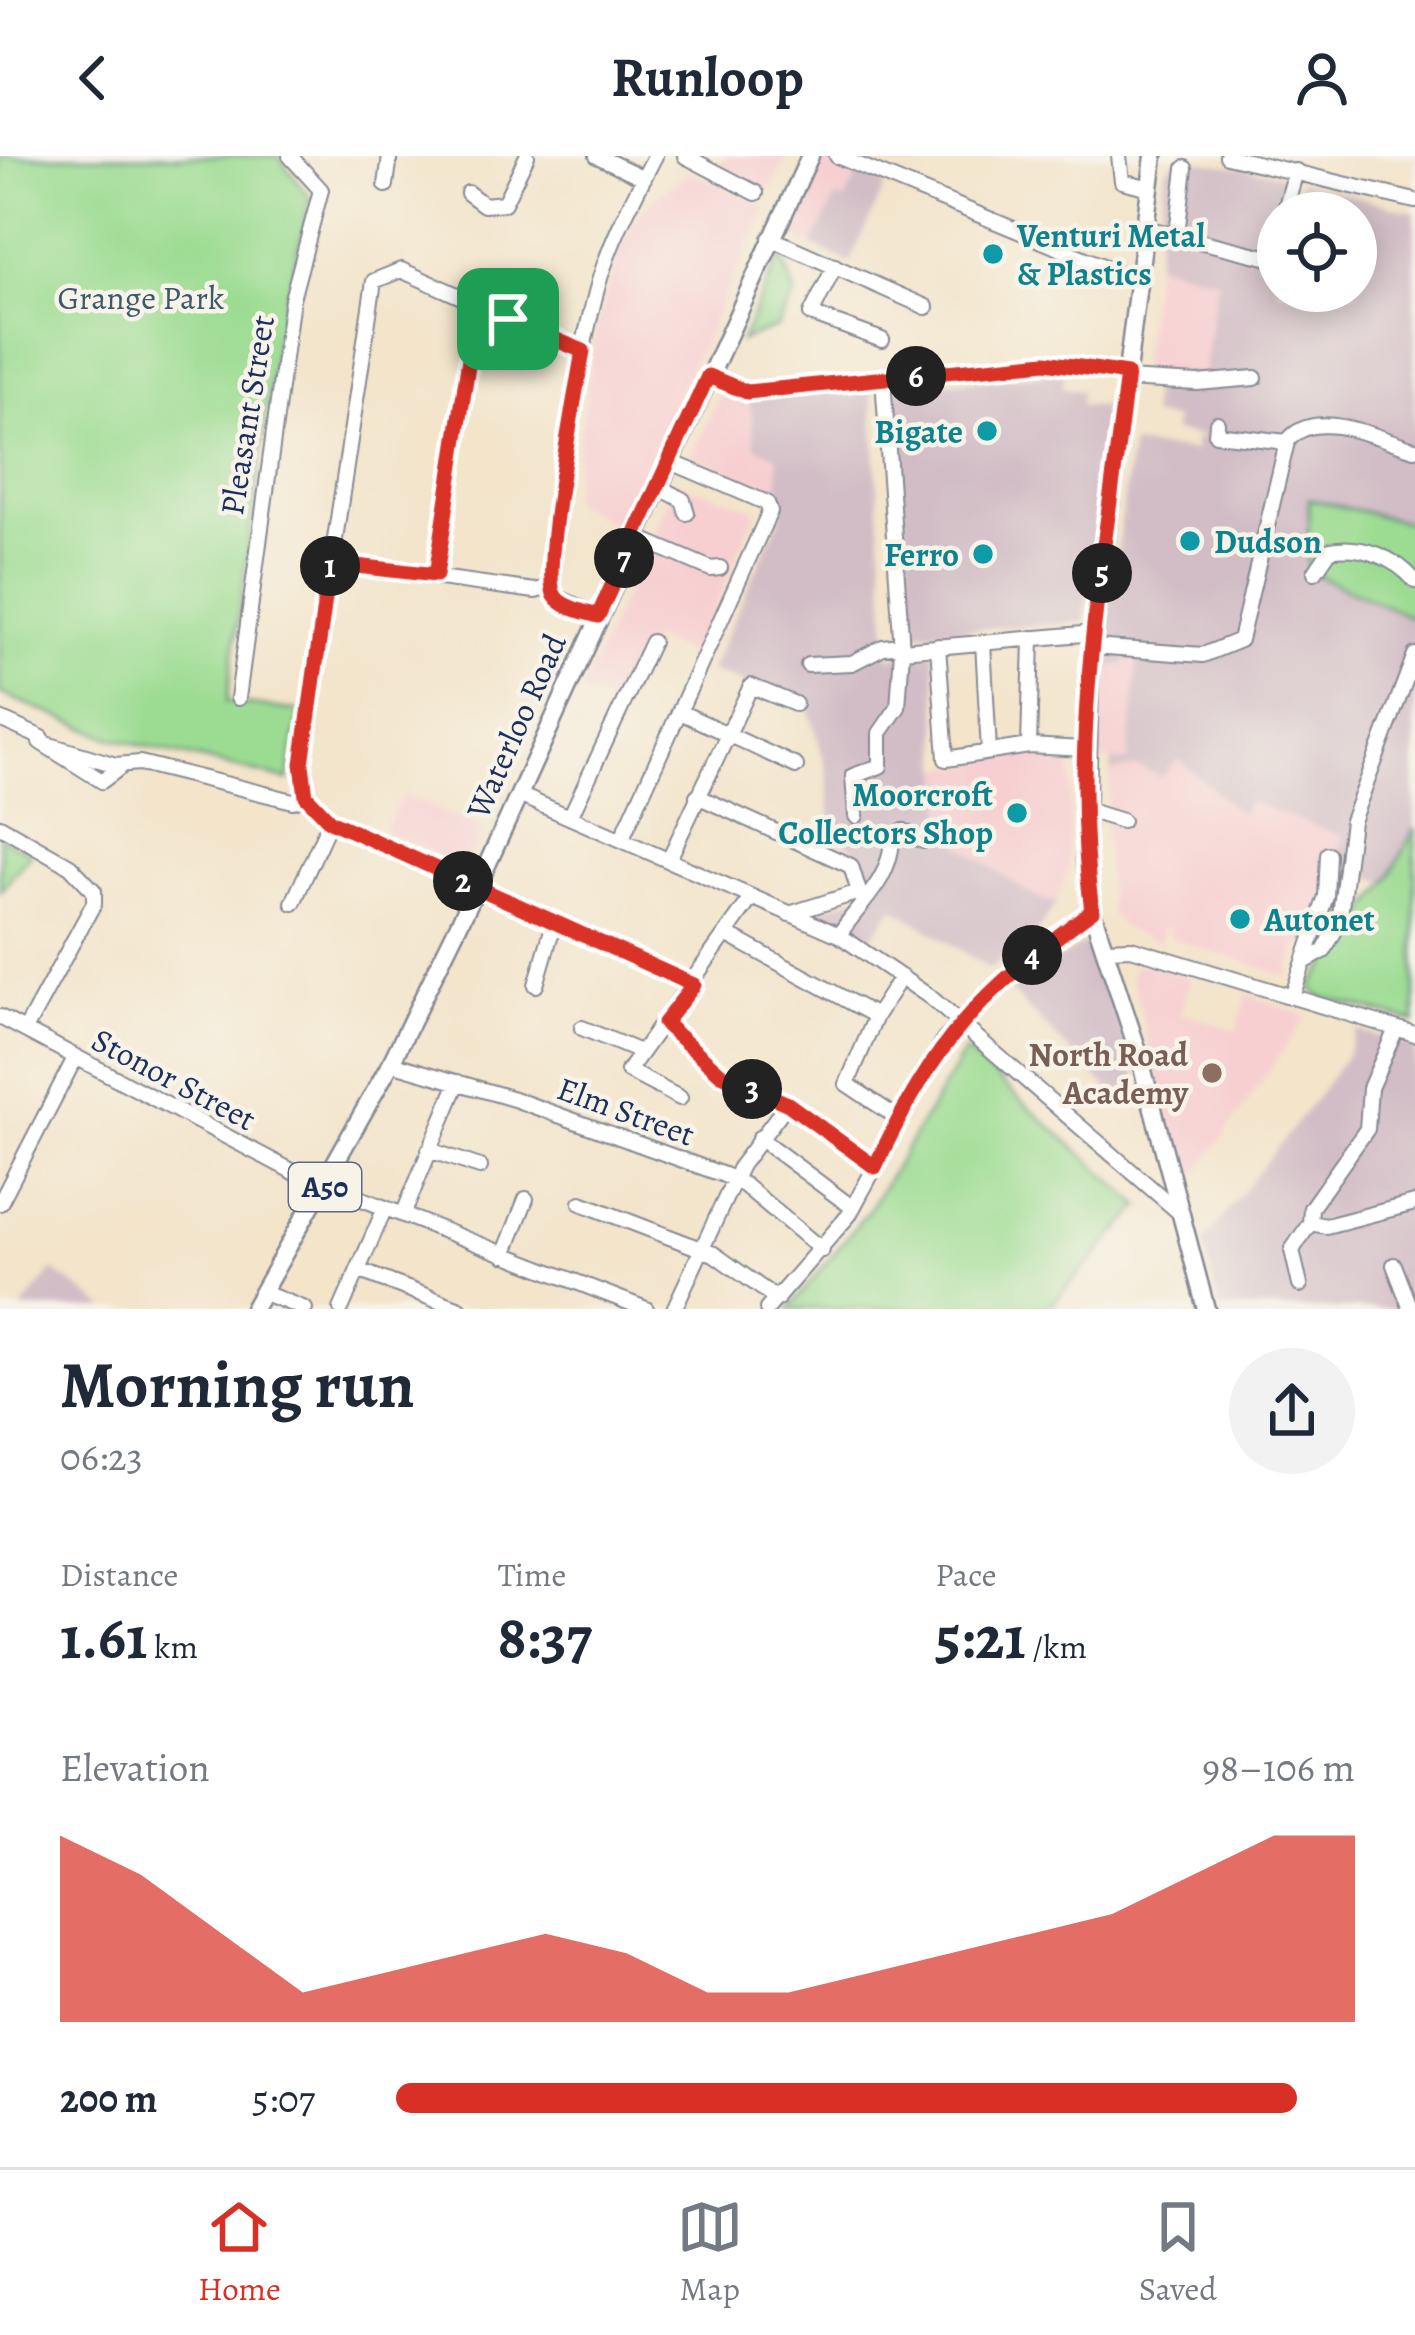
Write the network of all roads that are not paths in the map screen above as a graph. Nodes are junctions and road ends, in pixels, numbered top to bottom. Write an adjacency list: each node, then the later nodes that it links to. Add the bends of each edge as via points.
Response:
1 (290, 156): 57 (street, Pleasant Street, via 321,200 292,299)
2 (390, 156): 15 (street)
3 (527, 156): 18 (street, via 504,202 484,205)
4 (597, 156): 14 (street)
5 (655, 156): 14 (street)
6 (685, 156): 19 (street)
7 (810, 156): 23 (main road, Waterloo Road / A50)
8 (837, 156): 26 (street)
9 (1119, 156): 16 (street, via 1122,181)
10 (1154, 156): 16 (main road)
11 (1227, 156): 13 (street)
12 (1185, 168): 22 (street)
13 (1296, 171): 17 (street); 20 (street)
14 (644, 178): 30 (street, via 603,266)
15 (386, 185)
16 (1150, 188): 21 (main road)
17 (1290, 192)
18 (469, 193)
19 (756, 193)
20 (1415, 202)
21 (1145, 228): 22 (street); 26 (main road)
22 (1177, 234): 24 (street)
23 (770, 238): 25 (street); 31 (main road, Waterloo Road / A50)
24 (1257, 256)
25 (835, 266): 28 (street); 29 (street, via 812,314)
26 (1139, 280): 32 (main road)
27 (477, 307): 30 (street); 42 (street, via 401,270 369,291); 45 (street)
28 (926, 307)
29 (882, 340)
30 (583, 351): 47 (street)
31 (708, 376): 34 (street, via 747,392); 38 (main road, Waterloo Road / A50)
32 (1126, 376): 33 (street, via 1197,383); 34 (street, via 1046,362); 50 (main road)
33 (1255, 377)
34 (883, 379): 54 (street)
35 (1217, 423): 36 (street, via 1216,434)
36 (1288, 442): 37 (street, via 1314,422); 50 (street, via 1240,640 1203,655)
37 (1415, 449)
38 (669, 461): 39 (main road, Waterloo Road / A50); 59 (street, via 770,506)
39 (657, 486): 40 (street, via 683,500); 41 (main road, Waterloo Road / A50)
40 (687, 514)
41 (634, 536): 43 (street); 48 (main road, Waterloo Road / A50)
42 (330, 563): 45 (street); 67 (street, via 302,764)
43 (721, 568)
44 (1315, 572): 46 (street, via 1330,550 1349,546 1404,567)
45 (436, 575): 47 (street)
46 (1415, 580)
47 (552, 587): 48 (street, via 564,604)
48 (598, 616): 66 (main road, Waterloo Road / A50)
49 (1031, 638): 50 (street); 52 (street); 62 (street)
50 (1093, 640): 63 (main road)
51 (652, 642): 71 (street)
52 (983, 642): 53 (street); 64 (street)
53 (938, 646): 54 (street); 64 (street, via 946,759)
54 (901, 648): 56 (street); 70 (street, via 898,707 880,733 880,766 853,776)
55 (1415, 655): 88 (street, via 1352,821 1340,923 1324,951)
56 (808, 665)
57 (238, 698)
58 (795, 704): 61 (street, via 751,686)
59 (680, 712): 61 (street); 75 (street)
60 (0, 719): 67 (street, via 102,782 140,764 293,801)
61 (727, 734): 65 (street); 68 (street)
62 (1029, 746): 63 (street); 64 (street)
63 (1084, 749): 69 (main road)
64 (989, 752)
65 (796, 766)
66 (519, 795): 71 (street); 79 (main road, Waterloo Road / A50)
67 (306, 796): 72 (street)
68 (697, 796): 78 (street); 83 (street, via 851,866 859,892)
69 (1083, 809): 73 (street); 82 (main road)
70 (856, 815)
71 (571, 817): 75 (street)
72 (330, 821): 79 (street); 80 (street)
73 (1122, 821)
74 (0, 826): 99 (street, via 70,866 94,891)
75 (622, 838): 78 (street)
76 (923, 841): 86 (street, via 904,831 892,841 870,899)
77 (1328, 854): 88 (street, via 1326,896)
78 (662, 856): 81 (street)
79 (477, 887): 84 (street); 103 (main road, Waterloo Road / A50)
80 (293, 903)
81 (748, 903): 83 (street); 85 (street)
82 (1092, 911): 87 (main road); 95 (street)
83 (789, 914): 86 (street)
84 (554, 923): 90 (street); 91 (street)
85 (728, 935): 91 (street); 93 (street)
86 (839, 935): 89 (street)
87 (1106, 949): 92 (street, via 1131,948); 121 (main road)
88 (1306, 961): 92 (street)
89 (901, 977): 93 (street); 95 (street)
90 (536, 985)
91 (694, 985): 96 (street)
92 (1292, 998): 98 (street)
93 (876, 1016): 107 (street, via 848,1084)
94 (0, 1017): 99 (street, Stonor Street)
95 (960, 1022): 107 (street); 121 (street)
96 (664, 1023): 101 (street); 106 (street, via 721,1074)
97 (582, 1028): 101 (street)
98 (1396, 1029): 100 (street); 124 (street, via 1370,1088 1366,1129)
99 (25, 1030): 102 (street, Stonor Street)
100 (1415, 1034)
101 (640, 1052): 105 (street, via 628,1071)
102 (75, 1058): 113 (street); 115 (street, Stonor Street)
103 (391, 1063): 104 (street, Elm Street); 115 (main road, Waterloo Road / A50)
104 (458, 1082): 109 (street); 114 (street, Elm Street)
105 (680, 1098)
106 (788, 1104): 108 (street); 112 (street)
107 (899, 1119): 112 (street)
108 (759, 1138): 114 (street); 123 (street)
109 (429, 1150): 111 (street); 122 (street)
110 (0, 1164): 113 (street)
111 (480, 1167)
112 (875, 1167): 123 (street)
113 (17, 1172): 118 (street)
114 (734, 1180): 125 (street); 126 (street, Elm Street)
115 (325, 1186): 120 (street, Stonor Street); 132 (main road, Waterloo Road / A50)
116 (526, 1199): 127 (street)
117 (1415, 1202): 124 (street, via 1326,1226)
118 (0, 1203)
119 (581, 1203): 125 (street)
120 (385, 1208): 122 (street, Stonor Street); 129 (street)
121 (1181, 1214): 139 (main road)
122 (403, 1215): 127 (street, Stonor Street)
123 (847, 1217): 126 (street)
124 (1310, 1223): 130 (street, via 1292,1250)
125 (701, 1248): 131 (street); 138 (street)
126 (822, 1250): 131 (street)
127 (505, 1255): 133 (street, Stonor Street)
128 (1394, 1264): 140 (street)
129 (358, 1270): 135 (street); 136 (street)
130 (1300, 1286)
131 (782, 1294)
132 (258, 1301): 134 (street)
133 (612, 1303): 137 (street, Stonor Street)
134 (305, 1309)
135 (341, 1309)
136 (460, 1309)
137 (646, 1309)
138 (674, 1309)
139 (1206, 1309)
140 (1412, 1309)

